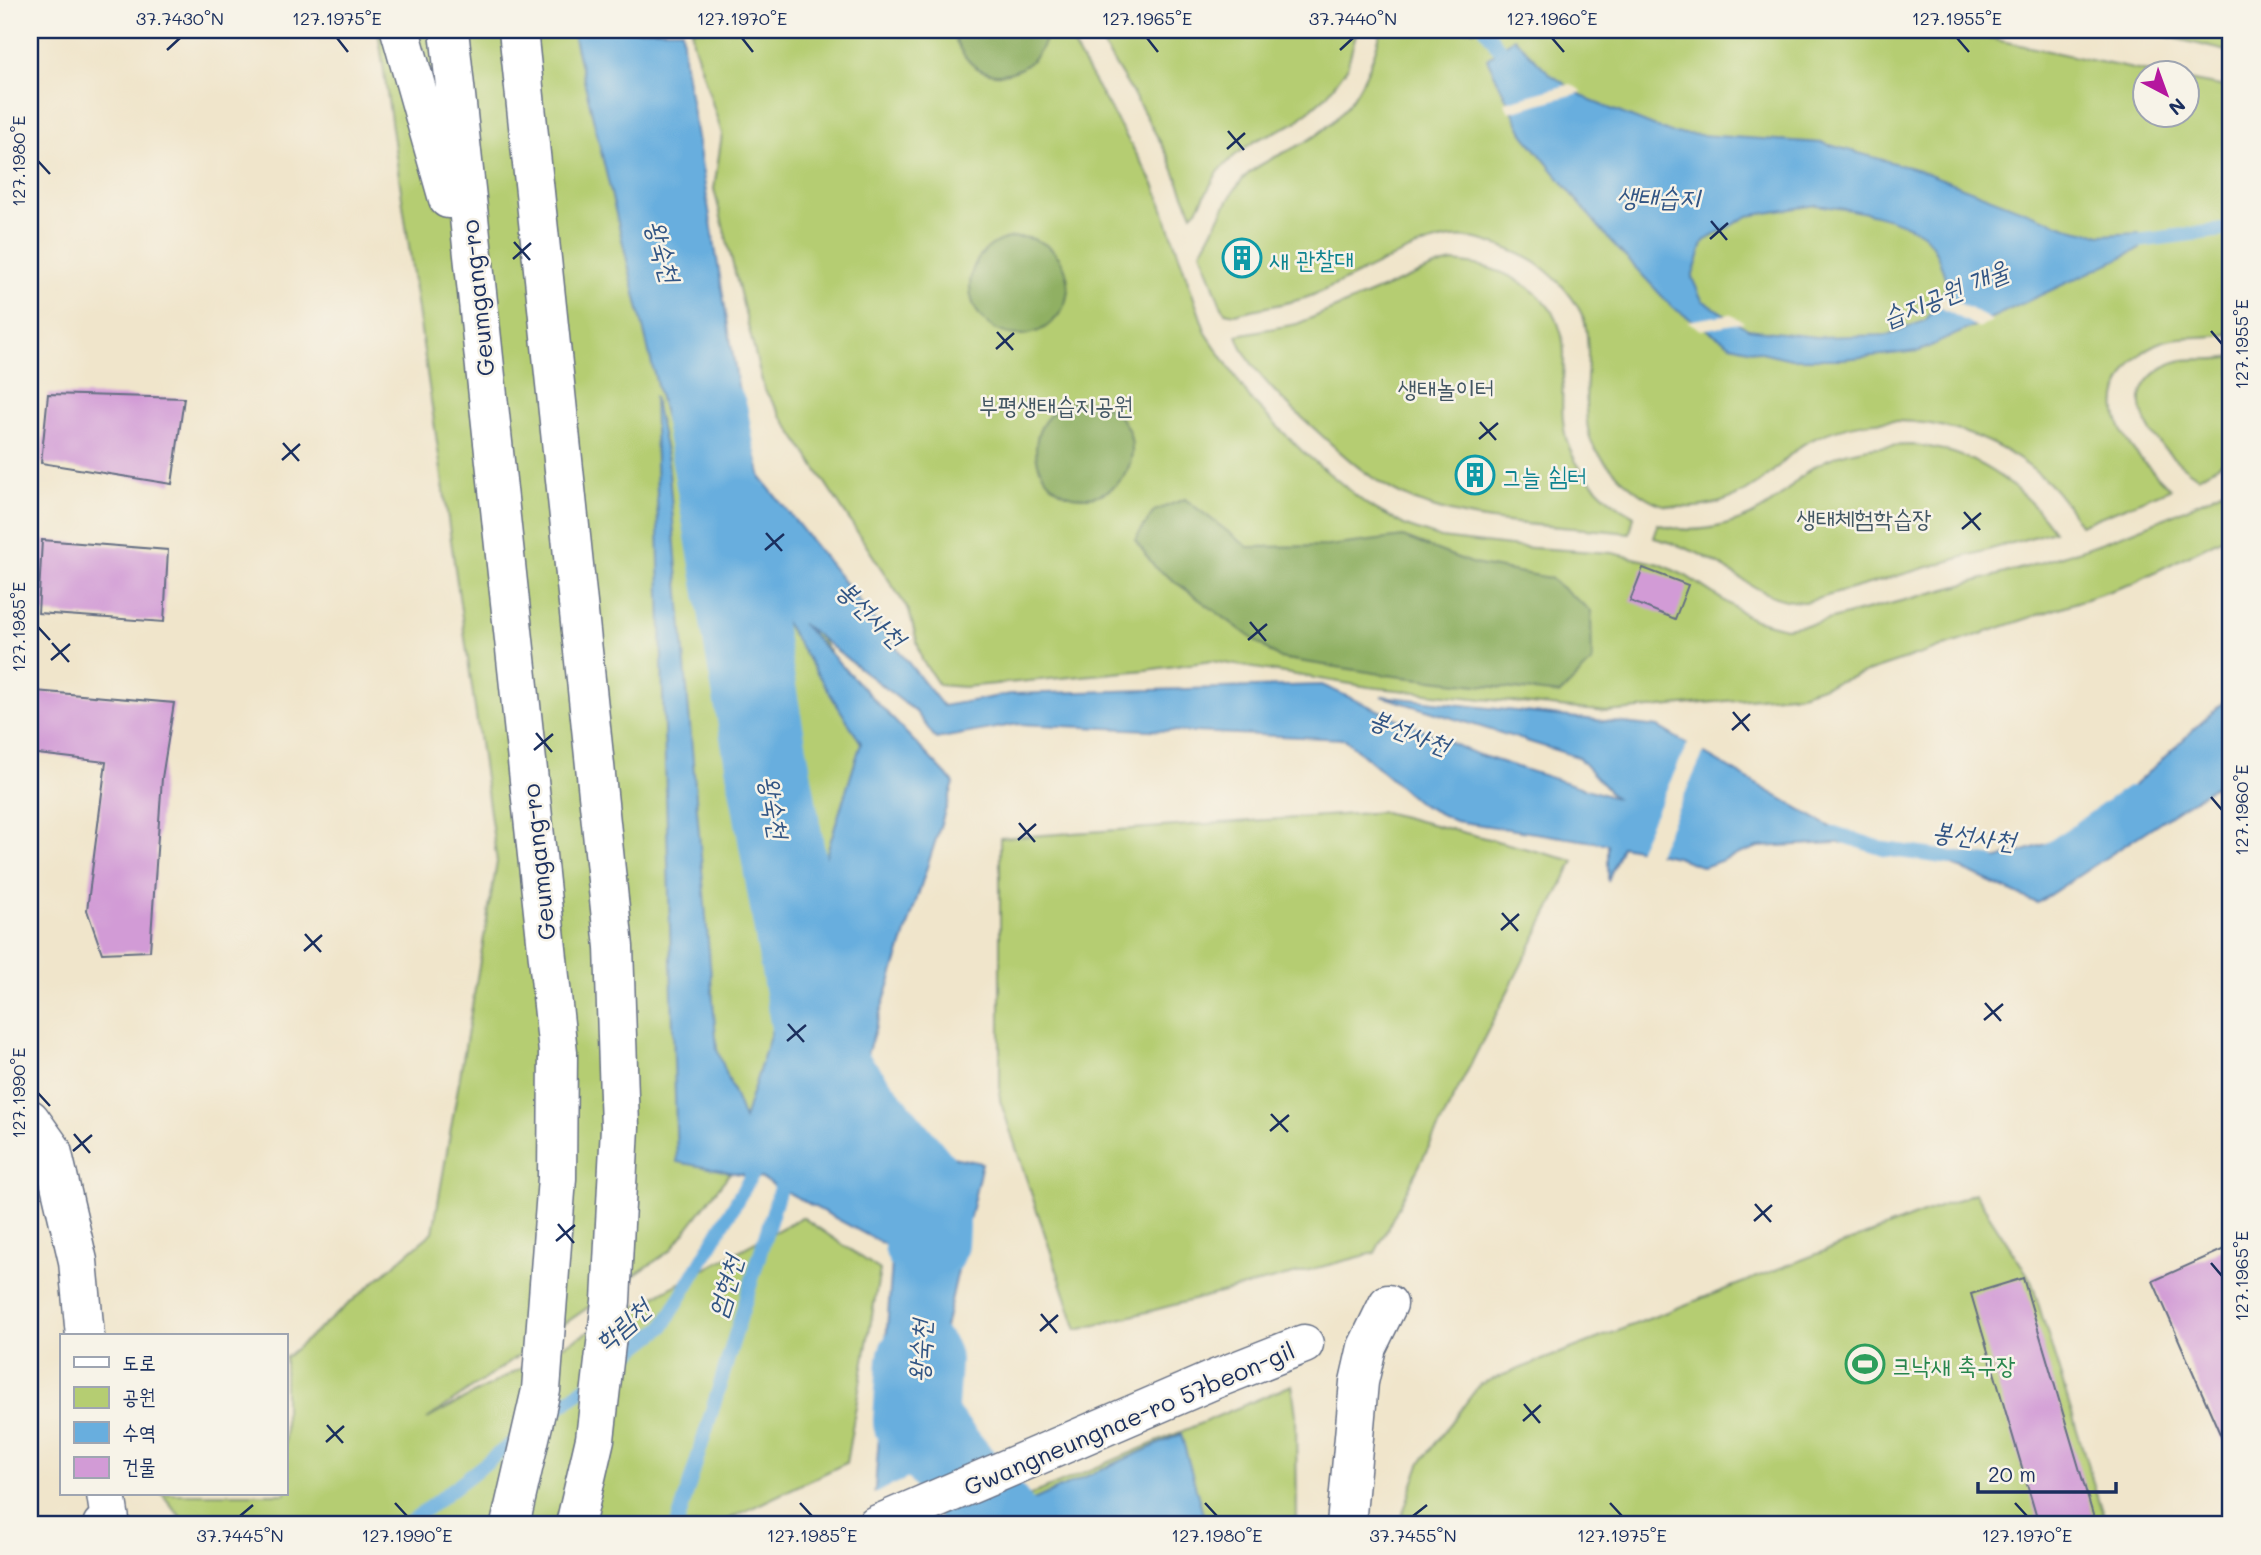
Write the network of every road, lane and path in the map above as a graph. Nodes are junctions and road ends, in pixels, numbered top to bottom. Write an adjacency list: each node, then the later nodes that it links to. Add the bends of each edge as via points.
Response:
1 (400, 30): 4 (main road)
2 (449, 30): 4 (main road, Geumgang-ro)
3 (518, 30): 12 (main road, via 614,947 620,1127 611,1301 595,1439)
4 (478, 307): 11 (main road, Geumgang-ro, via 558,1052 557,1178 541,1390)
5 (30, 1119): 7 (main road, via 52,1150 78,1261)
6 (1388, 1304): 14 (main road, via 1367,1347 1359,1382)
7 (85, 1334)
8 (1304, 1344): 13 (main road, Gwangneungnae-ro 57beon-gil)
9 (106, 1496): 10 (main road, via 110,1520)
10 (102, 1525)
11 (510, 1525)
12 (575, 1525)
13 (876, 1525)
14 (1346, 1525)

